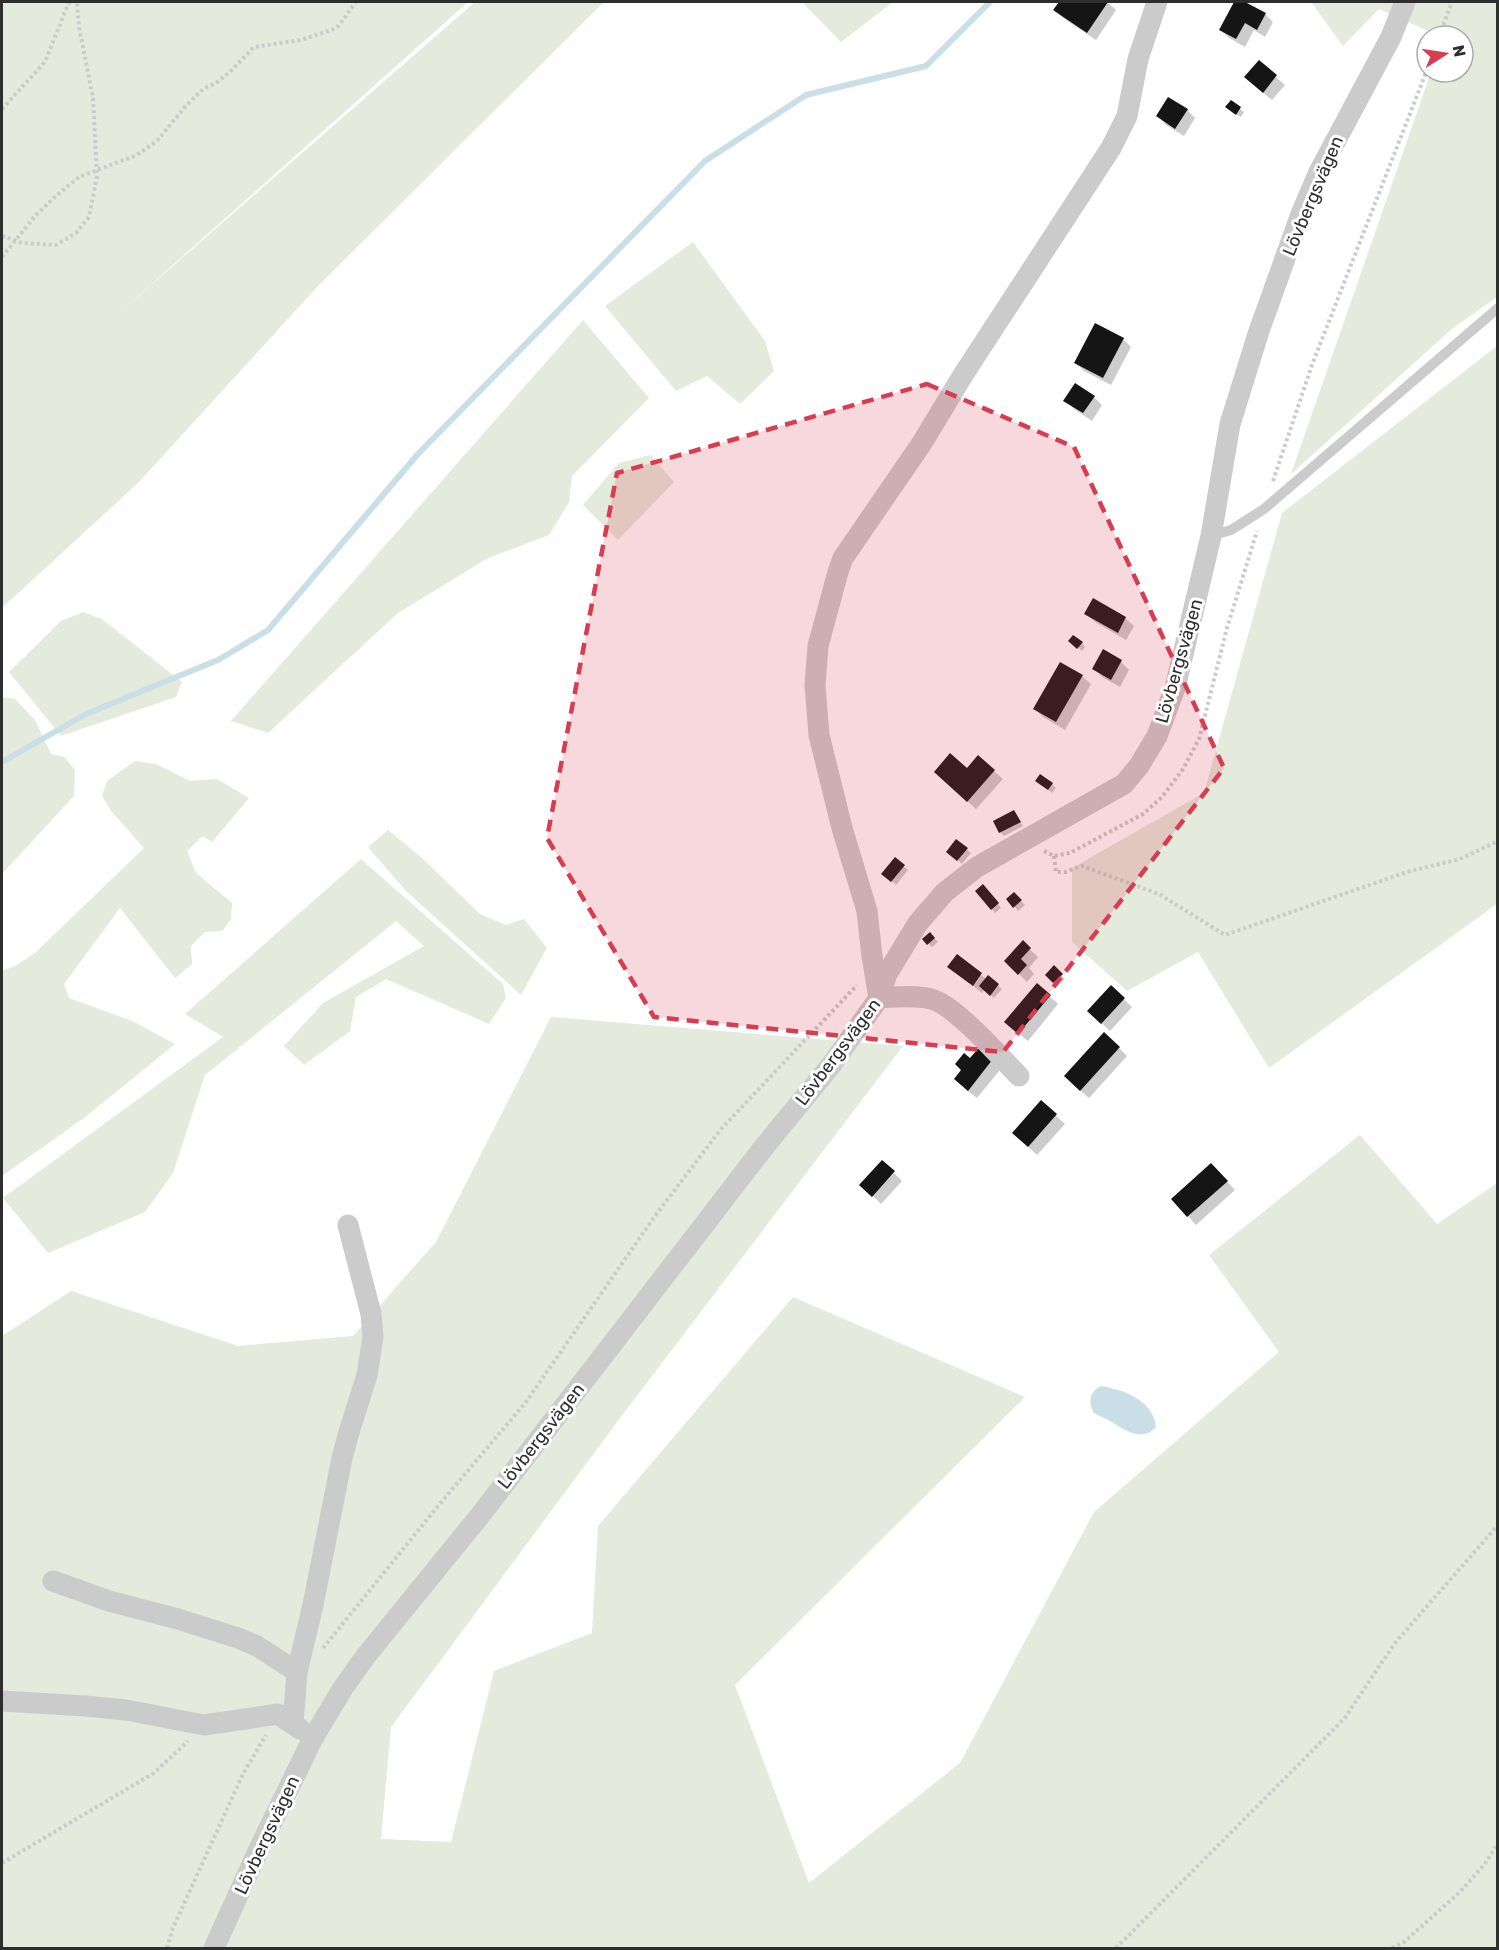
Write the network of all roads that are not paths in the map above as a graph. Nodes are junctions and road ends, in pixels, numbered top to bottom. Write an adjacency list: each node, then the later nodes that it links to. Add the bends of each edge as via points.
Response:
1 (1157, 2): 5 (street, via 1138,59 1126,116 1111,148 843,558 838,572 818,646 816,710 842,828 867,911)
2 (1405, 2): 4 (street, Lövbergsvägen, via 1391,37 1328,154 1294,235 1230,424)
3 (1497, 309): 4 (lane, via 1264,509 1231,530)
4 (1210, 536): 5 (street, Lövbergsvägen, via 1175,688 1157,736 1139,766 1113,791 977,867 945,892 918,923 887,974)
5 (879, 998): 6 (street, via 920,997 944,1005); 12 (street, Lövbergsvägen, via 832,1064 514,1472 365,1657)
6 (1019, 1076)
7 (348, 1225): 9 (street, via 371,1314 373,1337 342,1458)
8 (53, 1581): 9 (street, via 238,1638)
9 (297, 1672): 11 (street)
10 (2, 1701): 11 (street, via 126,1710 192,1724)
11 (286, 1719): 12 (street)
12 (313, 1738): 13 (street, Lövbergsvägen)
13 (214, 1948)

